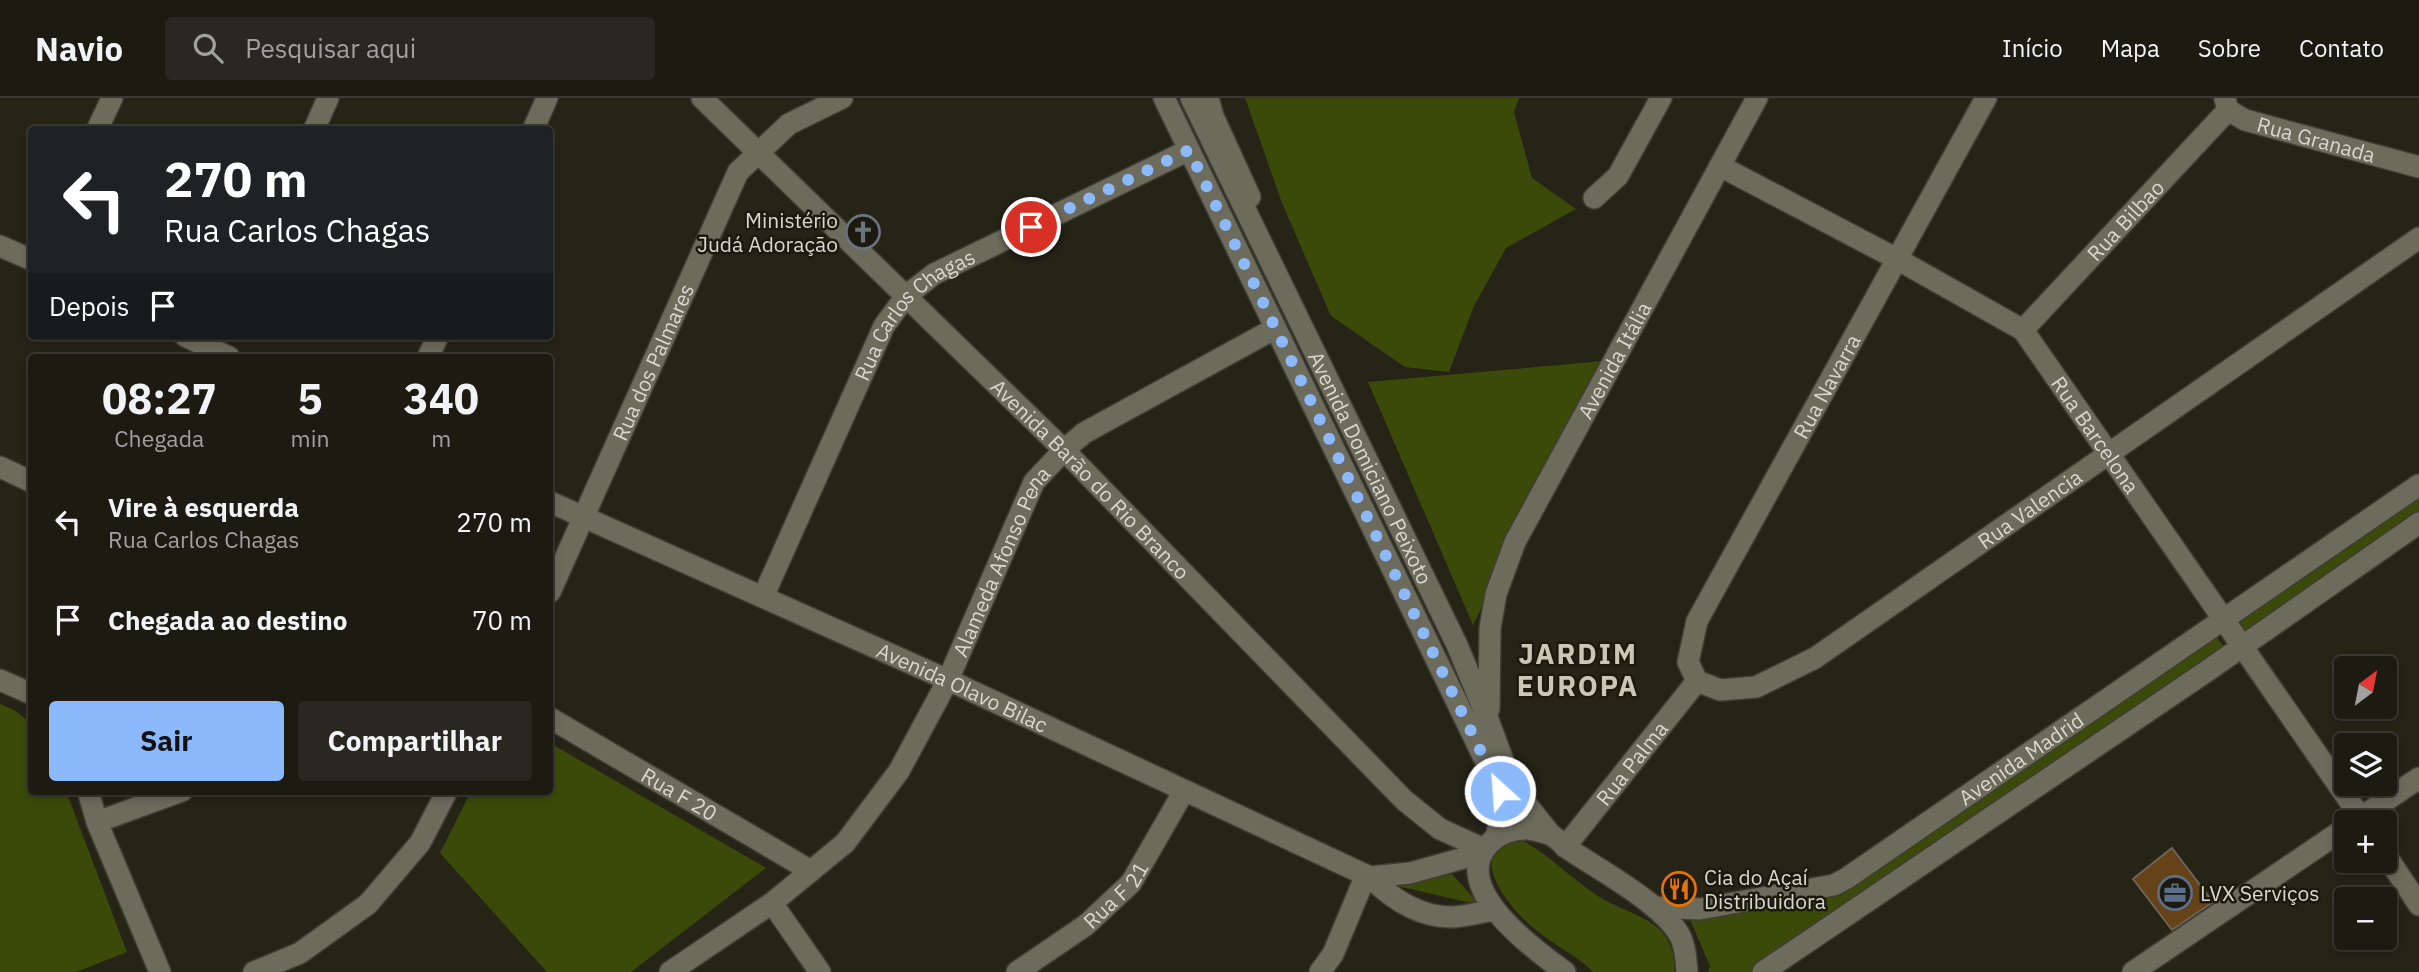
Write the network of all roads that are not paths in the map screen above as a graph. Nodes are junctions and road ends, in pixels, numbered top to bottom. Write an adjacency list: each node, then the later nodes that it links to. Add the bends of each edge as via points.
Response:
1 (111, 98): 13 (street)
2 (328, 98): 14 (street)
3 (547, 98): 15 (street)
4 (702, 98): 17 (street, Avenida Barão do Rio Branco)
5 (842, 98): 17 (street, Rua dos Palmares, via 789,124)
6 (1164, 98): 16 (street, Avenida Domiciano Peixoto)
7 (1191, 98): 23 (street, Avenida Domiciano Peixoto)
8 (1208, 98): 23 (street, via 1261,220)
9 (1661, 98): 20 (street, via 1618,176)
10 (1757, 98): 18 (street, Avenida Itália)
11 (1986, 98): 25 (street, Rua Navarra)
12 (2227, 104): 19 (street, Rua Granada, via 2245,120); 28 (street, Rua Bilbao)
13 (99, 126)
14 (316, 126)
15 (535, 126)
16 (1189, 150): 26 (street, Rua Carlos Chagas, via 934,274); 27 (street, Avenida Domiciano Peixoto)
17 (758, 152): 26 (street, Avenida Barão do Rio Branco); 37 (street, Rua dos Palmares, via 738,172)
18 (1720, 166): 25 (street, Rua Barcelona); 42 (street, Avenida Itália, via 1515,542 1496,594)
19 (2419, 167)
20 (1594, 198)
21 (2419, 238): 32 (street, Rua Valencia)
22 (0, 246): 24 (street)
23 (1262, 249): 43 (street, Avenida Domiciano Peixoto)
24 (28, 258)
25 (1897, 259): 28 (street, Rua Barcelona); 47 (street, Rua Navarra, via 1697,621 1688,662)
26 (906, 296): 31 (street, Avenida Barão do Rio Branco); 40 (street, Rua Carlos Chagas, via 884,326)
27 (1275, 328): 31 (street, Alameda Afonso Pena, via 1084,433); 61 (street, Avenida Domiciano Peixoto, via 1500,791 1501,816)
28 (2023, 330): 32 (street, Rua Barcelona)
29 (194, 340): 30 (street)
30 (217, 350)
31 (1063, 450): 46 (street, Alameda Afonso Pena, via 1034,482); 61 (street, Avenida Barão do Rio Branco, via 1404,800 1440,829)
32 (2109, 453): 41 (street, Rua Barcelona); 47 (street, Rua Valencia, via 1815,658 1756,687 1720,690)
33 (0, 467): 34 (street)
34 (28, 480)
35 (2419, 485): 41 (street, Avenida Madrid)
36 (553, 503): 37 (street, Avenida Olavo Bilac)
37 (584, 518): 39 (street); 40 (street, Avenida Olavo Bilac)
38 (2419, 523): 44 (street, Avenida Madrid)
39 (553, 585)
40 (762, 597): 46 (street, Avenida Olavo Bilac)
41 (2223, 619): 44 (street, Rua Barcelona); 67 (street, Avenida Madrid, via 1834,885 1700,909)
42 (1490, 628): 43 (street, via 1475,642); 50 (street, Avenida Itália)
43 (1457, 645): 50 (street, Avenida Domiciano Peixoto)
44 (2243, 647): 56 (street, Rua Barcelona); 77 (street, Avenida Madrid)
45 (0, 680): 48 (street)
46 (948, 680): 52 (street, Avenida Olavo Bilac); 62 (street, Alameda Afonso Pena, via 900,771 845,843)
47 (1697, 681): 60 (street, Rua Palma)
48 (28, 692)
49 (553, 720): 62 (street, Rua F 20)
50 (1489, 722): 60 (street, Avenida Domiciano Peixoto, via 1520,796)
51 (2419, 778): 57 (street)
52 (1184, 791): 64 (street, Avenida Olavo Bilac); 73 (street, Rua F 21, via 1131,883 1086,925)
53 (89, 795): 58 (street)
54 (171, 795): 58 (street)
55 (445, 795): 70 (street, via 420,843 368,904 300,953)
56 (2348, 810)
57 (2373, 810)
58 (97, 822): 69 (street)
59 (2334, 837): 78 (street)
60 (1558, 841): 61 (street, via 1529,829 1517,830); 67 (street)
61 (1487, 846): 64 (street, via 1410,873); 68 (street, Avenida Domiciano Peixoto, via 1479,872)
62 (811, 871): 65 (street, Alameda Afonso Pena)
63 (2397, 872): 66 (street)
64 (1368, 876): 68 (street, Avenida Olavo Bilac, via 1388,895 1431,915 1453,917); 74 (street, via 1334,954)
65 (772, 903): 71 (street, Alameda Afonso Pena); 72 (street)
66 (2419, 905)
67 (1654, 906): 76 (street, via 1678,931)
68 (1494, 909): 75 (street)
69 (160, 972)
70 (254, 972)
71 (670, 972)
72 (820, 972)
73 (1017, 972)
74 (1321, 972)
75 (1565, 972)
76 (1687, 972)
77 (1763, 972)
78 (2133, 972)

